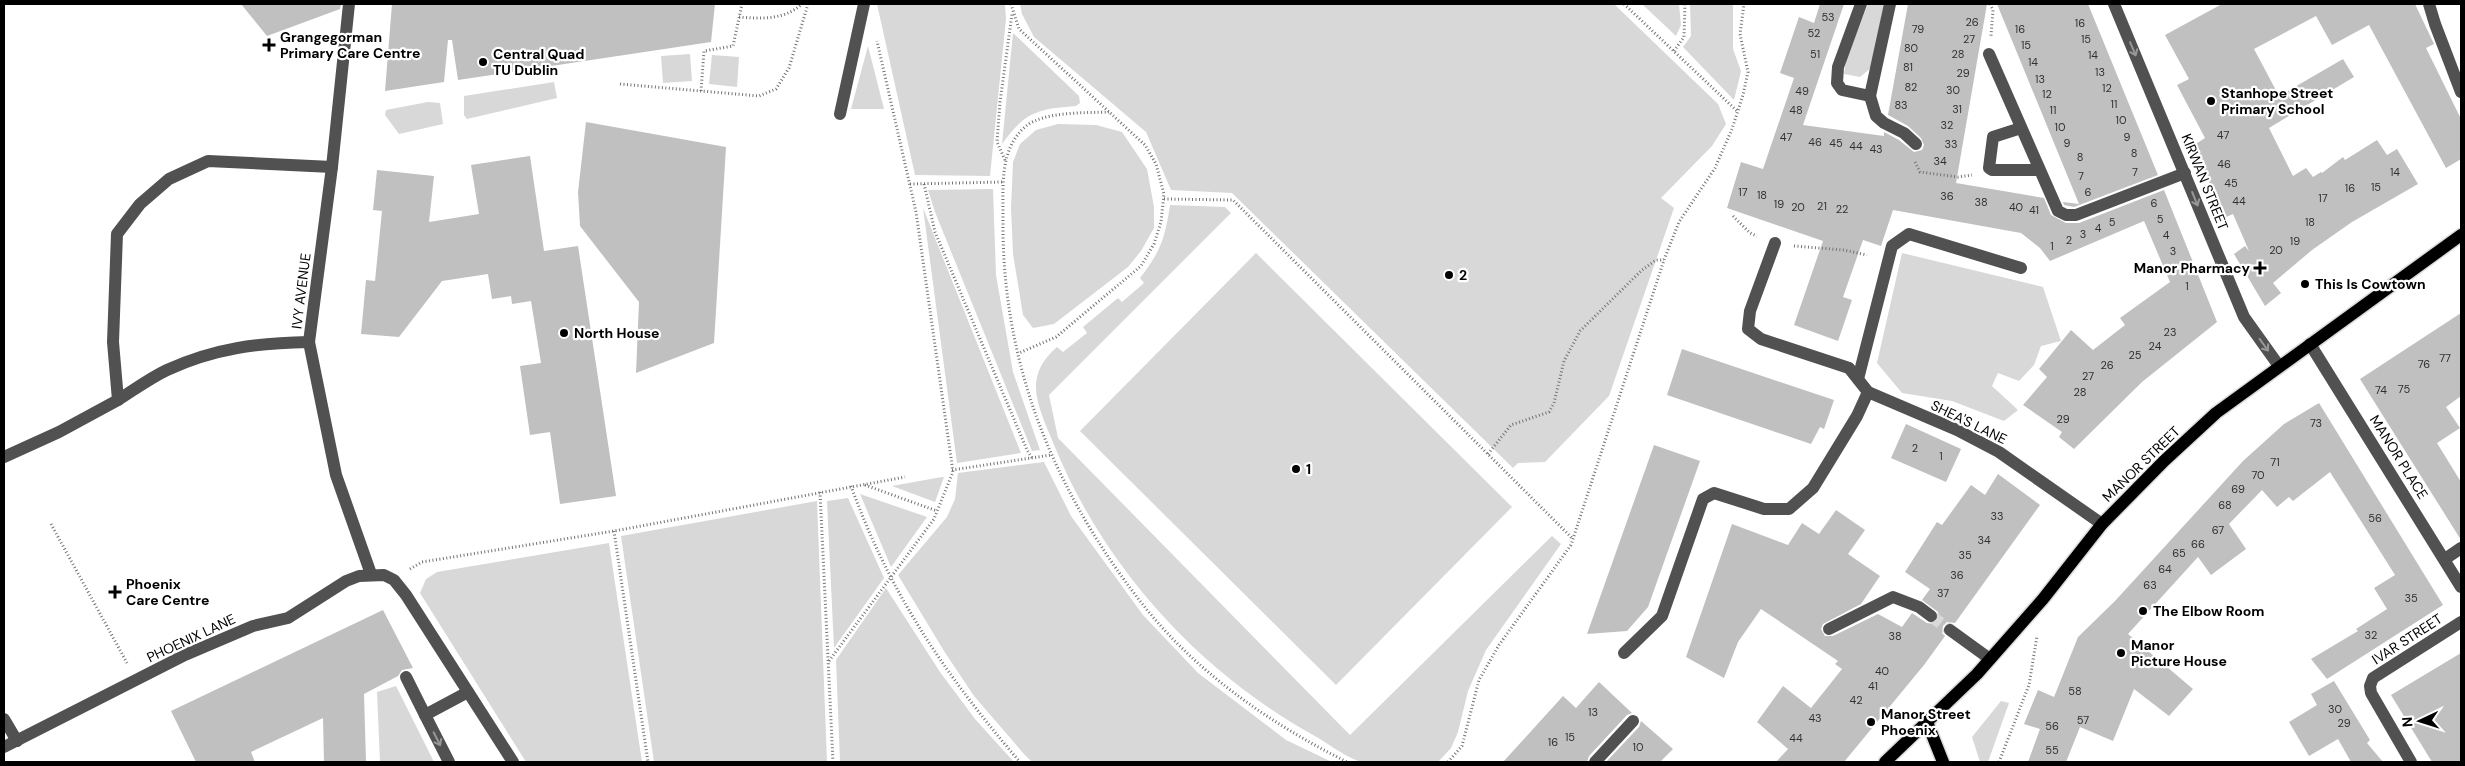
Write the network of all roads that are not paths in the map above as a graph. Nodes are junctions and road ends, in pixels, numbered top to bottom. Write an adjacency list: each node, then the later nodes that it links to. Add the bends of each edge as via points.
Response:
1 (349, 4): 13 (street, IVY AVENUE)
2 (864, 4): 10 (street)
3 (1862, 4): 9 (street, via 1838,67 1837,83 1842,90)
4 (1890, 4): 9 (street)
5 (2114, 4): 15 (street, KIRWAN STREET, one-way to 15)
6 (2429, 4): 8 (street)
7 (1989, 54): 11 (street)
8 (2461, 92)
9 (1870, 96): 12 (street, via 1876,116)
10 (840, 114)
11 (2021, 128): 14 (street); 14 (street, via 1993,137 1989,168)
12 (1916, 144)
13 (332, 167): 19 (street, IVY AVENUE); 24 (street, via 208,161 169,179 140,204 117,234 113,342)
14 (2039, 170): 15 (street, via 2058,211 2066,215 2076,215)
15 (2185, 173): 21 (street, KIRWAN STREET, one-way to 21, via 2244,317)
16 (2461, 234): 20 (main road, MANOR STREET)
17 (1775, 244): 22 (street, SHEA'S LANE, via 1750,311 1748,330 1761,339 1850,368)
18 (2020, 268): 22 (street, via 1909,234 1892,246)
19 (309, 342): 24 (street, via 270,342 223,349 166,370); 29 (street, IVY AVENUE, via 336,475)
20 (2310, 344): 21 (main road, MANOR STREET); 28 (street, MANOR PLACE)
21 (2279, 366): 26 (main road, MANOR STREET, via 2216,414 2164,460)
22 (1858, 379): 23 (street, SHEA'S LANE)
23 (1868, 392): 26 (street, SHEA'S LANE, via 1957,430 1999,452); 35 (street, via 1813,488 1789,510 1764,509 1714,493 1703,499 1662,616)
24 (118, 400): 25 (street)
25 (4, 457)
26 (2102, 524): 36 (main road, MANOR STREET)
27 (2461, 548): 28 (street)
28 (2445, 559): 30 (street, MANOR PLACE)
29 (371, 574): 38 (street, via 394,580 425,622); 43 (street, PHOENIX LANE, via 346,581 288,618 234,633 185,655)
30 (2461, 587)
31 (1931, 616): 33 (street, via 1919,607 1893,597)
32 (2461, 622): 50 (street, IVAR STREET, via 2373,678 2370,686)
33 (1830, 629)
34 (1950, 630): 36 (street)
35 (1624, 654)
36 (1990, 660): 42 (main road, MANOR STREET)
37 (406, 677): 39 (street)
38 (468, 692): 39 (street); 46 (street)
39 (424, 716): 45 (street, one-way to 45)
40 (4, 719): 43 (street)
41 (1633, 721): 47 (street)
42 (1927, 722): 48 (main road, MANOR STREET); 49 (main road)
43 (17, 741): 44 (street, PHOENIX LANE)
44 (4, 747)
45 (449, 762)
46 (513, 762)
47 (1596, 762)
48 (1885, 762)
49 (1943, 762)
50 (2411, 762)

